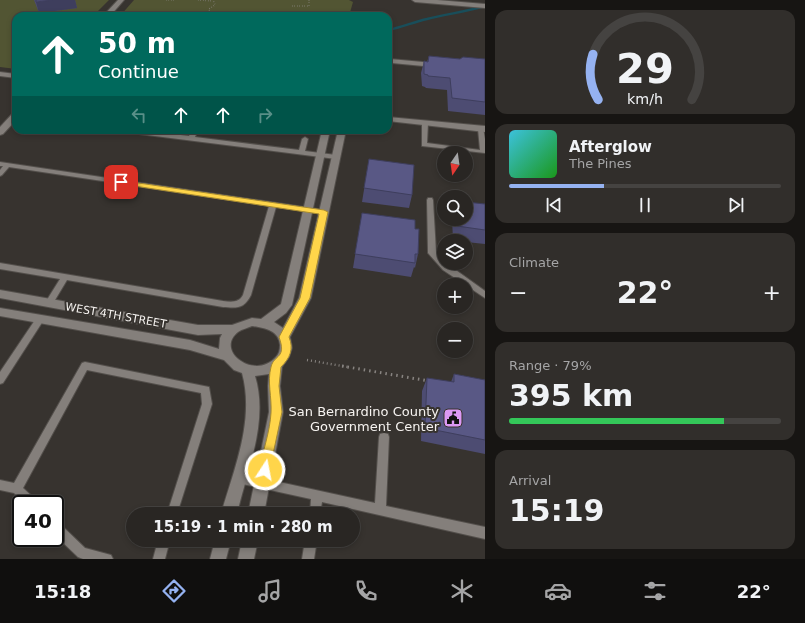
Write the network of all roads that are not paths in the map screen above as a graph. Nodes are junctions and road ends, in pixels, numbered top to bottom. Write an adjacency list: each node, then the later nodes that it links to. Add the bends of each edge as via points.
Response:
1 (121, 0): 4 (street)
2 (415, 0): 3 (street)
3 (485, 6)
4 (110, 12)
5 (392, 61): 6 (lane)
6 (442, 66)
7 (0, 74): 8 (street)
8 (12, 76)
9 (12, 119): 13 (street)
10 (392, 119): 11 (street)
11 (424, 123): 12 (street); 12 (lane, via 424,145 483,152)
12 (483, 129)
13 (0, 132)
14 (157, 134): 18 (lane)
15 (193, 134): 18 (lane)
16 (325, 134): 21 (street)
17 (341, 134): 22 (street)
18 (191, 138): 20 (lane)
19 (305, 139): 20 (lane)
20 (302, 152): 21 (lane)
21 (319, 155): 22 (lane); 27 (street)
22 (336, 157): 28 (street)
23 (4, 164): 24 (lane); 26 (lane)
24 (0, 174)
25 (430, 200): 32 (lane, via 432,253 446,268)
26 (274, 205): 27 (lane); 30 (lane, via 247,295 244,301 236,305)
27 (308, 210): 28 (lane); 36 (street, via 286,305)
28 (324, 212): 38 (street, via 305,298)
29 (0, 266): 30 (lane)
30 (65, 277): 33 (lane)
31 (0, 294): 33 (street, WEST 4TH STREET)
32 (485, 295)
33 (49, 303): 37 (street, WEST 4TH STREET, via 198,330)
34 (0, 312): 35 (street, WEST 4TH STREET)
35 (40, 319): 39 (street, WEST 4TH STREET, via 190,345); 42 (lane)
36 (263, 323): 37 (street, via 252,322); 38 (street, via 276,328)
37 (233, 329): 39 (street, via 224,344)
38 (284, 337): 40 (street, via 287,344 286,352)
39 (227, 356): 41 (street, via 237,366)
40 (276, 366): 41 (street, via 268,370); 45 (street, via 276,412)
41 (247, 370): 44 (street, via 253,390 254,409)
42 (0, 380)
43 (384, 438): 54 (lane)
44 (238, 478): 45 (lane); 51 (street)
45 (262, 484): 49 (lane); 52 (street)
46 (0, 485): 47 (lane)
47 (17, 489): 48 (lane); 50 (lane, via 85,366 206,390 206,404)
48 (23, 495)
49 (317, 496): 53 (lane); 54 (lane)
50 (174, 507)
51 (231, 507)
52 (257, 507)
53 (316, 507)
54 (380, 510): 55 (lane)
55 (485, 533)
56 (64, 536): 61 (lane, via 82,553)
57 (162, 547): 62 (lane)
58 (221, 547): 63 (street)
59 (249, 547): 64 (street)
60 (310, 547): 65 (lane)
61 (106, 559)
62 (158, 559)
63 (218, 559)
64 (246, 559)
65 (308, 559)

